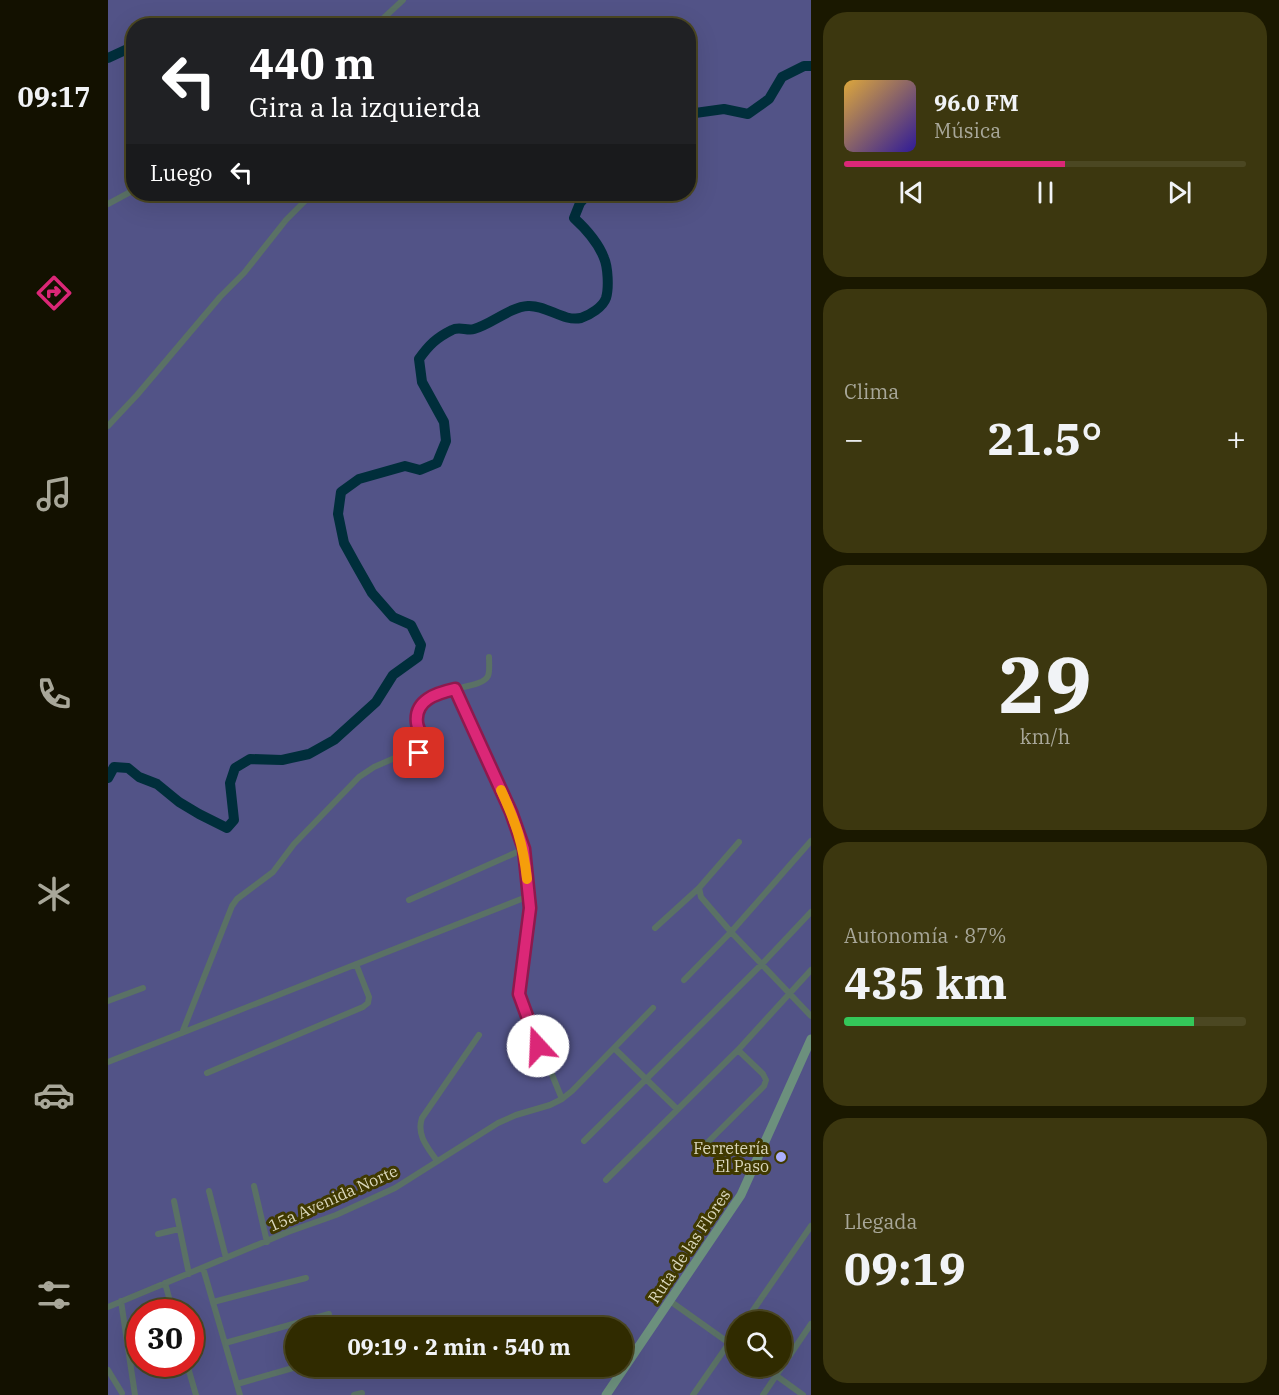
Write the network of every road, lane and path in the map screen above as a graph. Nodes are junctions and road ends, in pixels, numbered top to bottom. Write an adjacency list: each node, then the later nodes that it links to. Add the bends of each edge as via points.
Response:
1 (403, 0): 2 (street)
2 (384, 18)
3 (126, 194): 5 (street)
4 (305, 201): 6 (street)
5 (108, 204)
6 (108, 426)
7 (489, 657): 8 (street, via 487,678)
8 (455, 689): 11 (street); 27 (street, via 429,697 418,711 416,721 424,740 423,750 389,760 359,777 305,832 273,872 237,899)
9 (739, 842): 12 (street)
10 (810, 844): 17 (street)
11 (524, 849): 13 (street); 14 (street)
12 (699, 888): 16 (street); 17 (street, via 701,897)
13 (529, 896): 18 (street); 37 (street, via 519,994)
14 (409, 900)
15 (811, 912): 19 (street)
16 (655, 928)
17 (731, 932): 19 (street); 21 (street)
18 (356, 964): 27 (street); 35 (street, via 369,997 363,1007)
19 (762, 964): 23 (street); 36 (street)
20 (811, 970): 23 (street)
21 (684, 980)
22 (143, 988): 24 (street)
23 (790, 994): 26 (street); 31 (street)
24 (108, 1001)
25 (653, 1008): 30 (street)
26 (811, 1016)
27 (182, 1034): 33 (street)
28 (479, 1035): 41 (street, via 419,1126)
29 (811, 1039): 32 (main road, Ruta de las Flores)
30 (614, 1048): 36 (street); 37 (street)
31 (738, 1050): 38 (street); 40 (street, via 763,1074 764,1086)
32 (802, 1058): 34 (street); 57 (main road, Ruta de las Flores, via 741,1195)
33 (108, 1062)
34 (811, 1064)
35 (207, 1073)
36 (646, 1079): 38 (street); 39 (street)
37 (562, 1099): 41 (street, 15a Avenida Norte, via 498,1123)
38 (677, 1109): 42 (street)
39 (584, 1141)
40 (700, 1150)
41 (437, 1161): 49 (street, 15a Avenida Norte, via 395,1188)
42 (606, 1180)
43 (254, 1186): 49 (street)
44 (209, 1191): 50 (street)
45 (174, 1201): 47 (street)
46 (811, 1226): 60 (street)
47 (179, 1229): 48 (street); 52 (street)
48 (158, 1234)
49 (267, 1242): 50 (street, 15a Avenida Norte)
50 (226, 1258): 51 (street, 15a Avenida Norte)
51 (203, 1268): 52 (street, 15a Avenida Norte); 58 (street)
52 (189, 1274): 54 (street, 15a Avenida Norte)
53 (306, 1278): 58 (street)
54 (165, 1283): 55 (street); 56 (street, 15a Avenida Norte)
55 (169, 1299)
56 (121, 1301): 59 (street, 15a Avenida Norte); 73 (street)
57 (670, 1301): 63 (street); 80 (main road, Ruta de las Flores)
58 (213, 1302): 64 (street)
59 (108, 1307)
60 (753, 1311)
61 (329, 1314): 64 (street)
62 (811, 1324): 66 (street)
63 (726, 1340)
64 (225, 1344): 72 (street)
65 (726, 1349): 81 (street)
66 (792, 1352)
67 (108, 1370): 75 (street)
68 (285, 1370): 72 (street)
69 (191, 1377): 77 (street)
70 (775, 1377): 82 (street)
71 (777, 1377): 83 (street)
72 (237, 1384): 78 (street)
73 (134, 1387): 75 (street); 76 (street)
74 (362, 1393): 79 (street)
75 (120, 1394)
76 (135, 1395)
77 (196, 1395)
78 (240, 1395)
79 (354, 1395)
80 (606, 1395)
81 (693, 1395)
82 (763, 1395)
83 (803, 1395)

